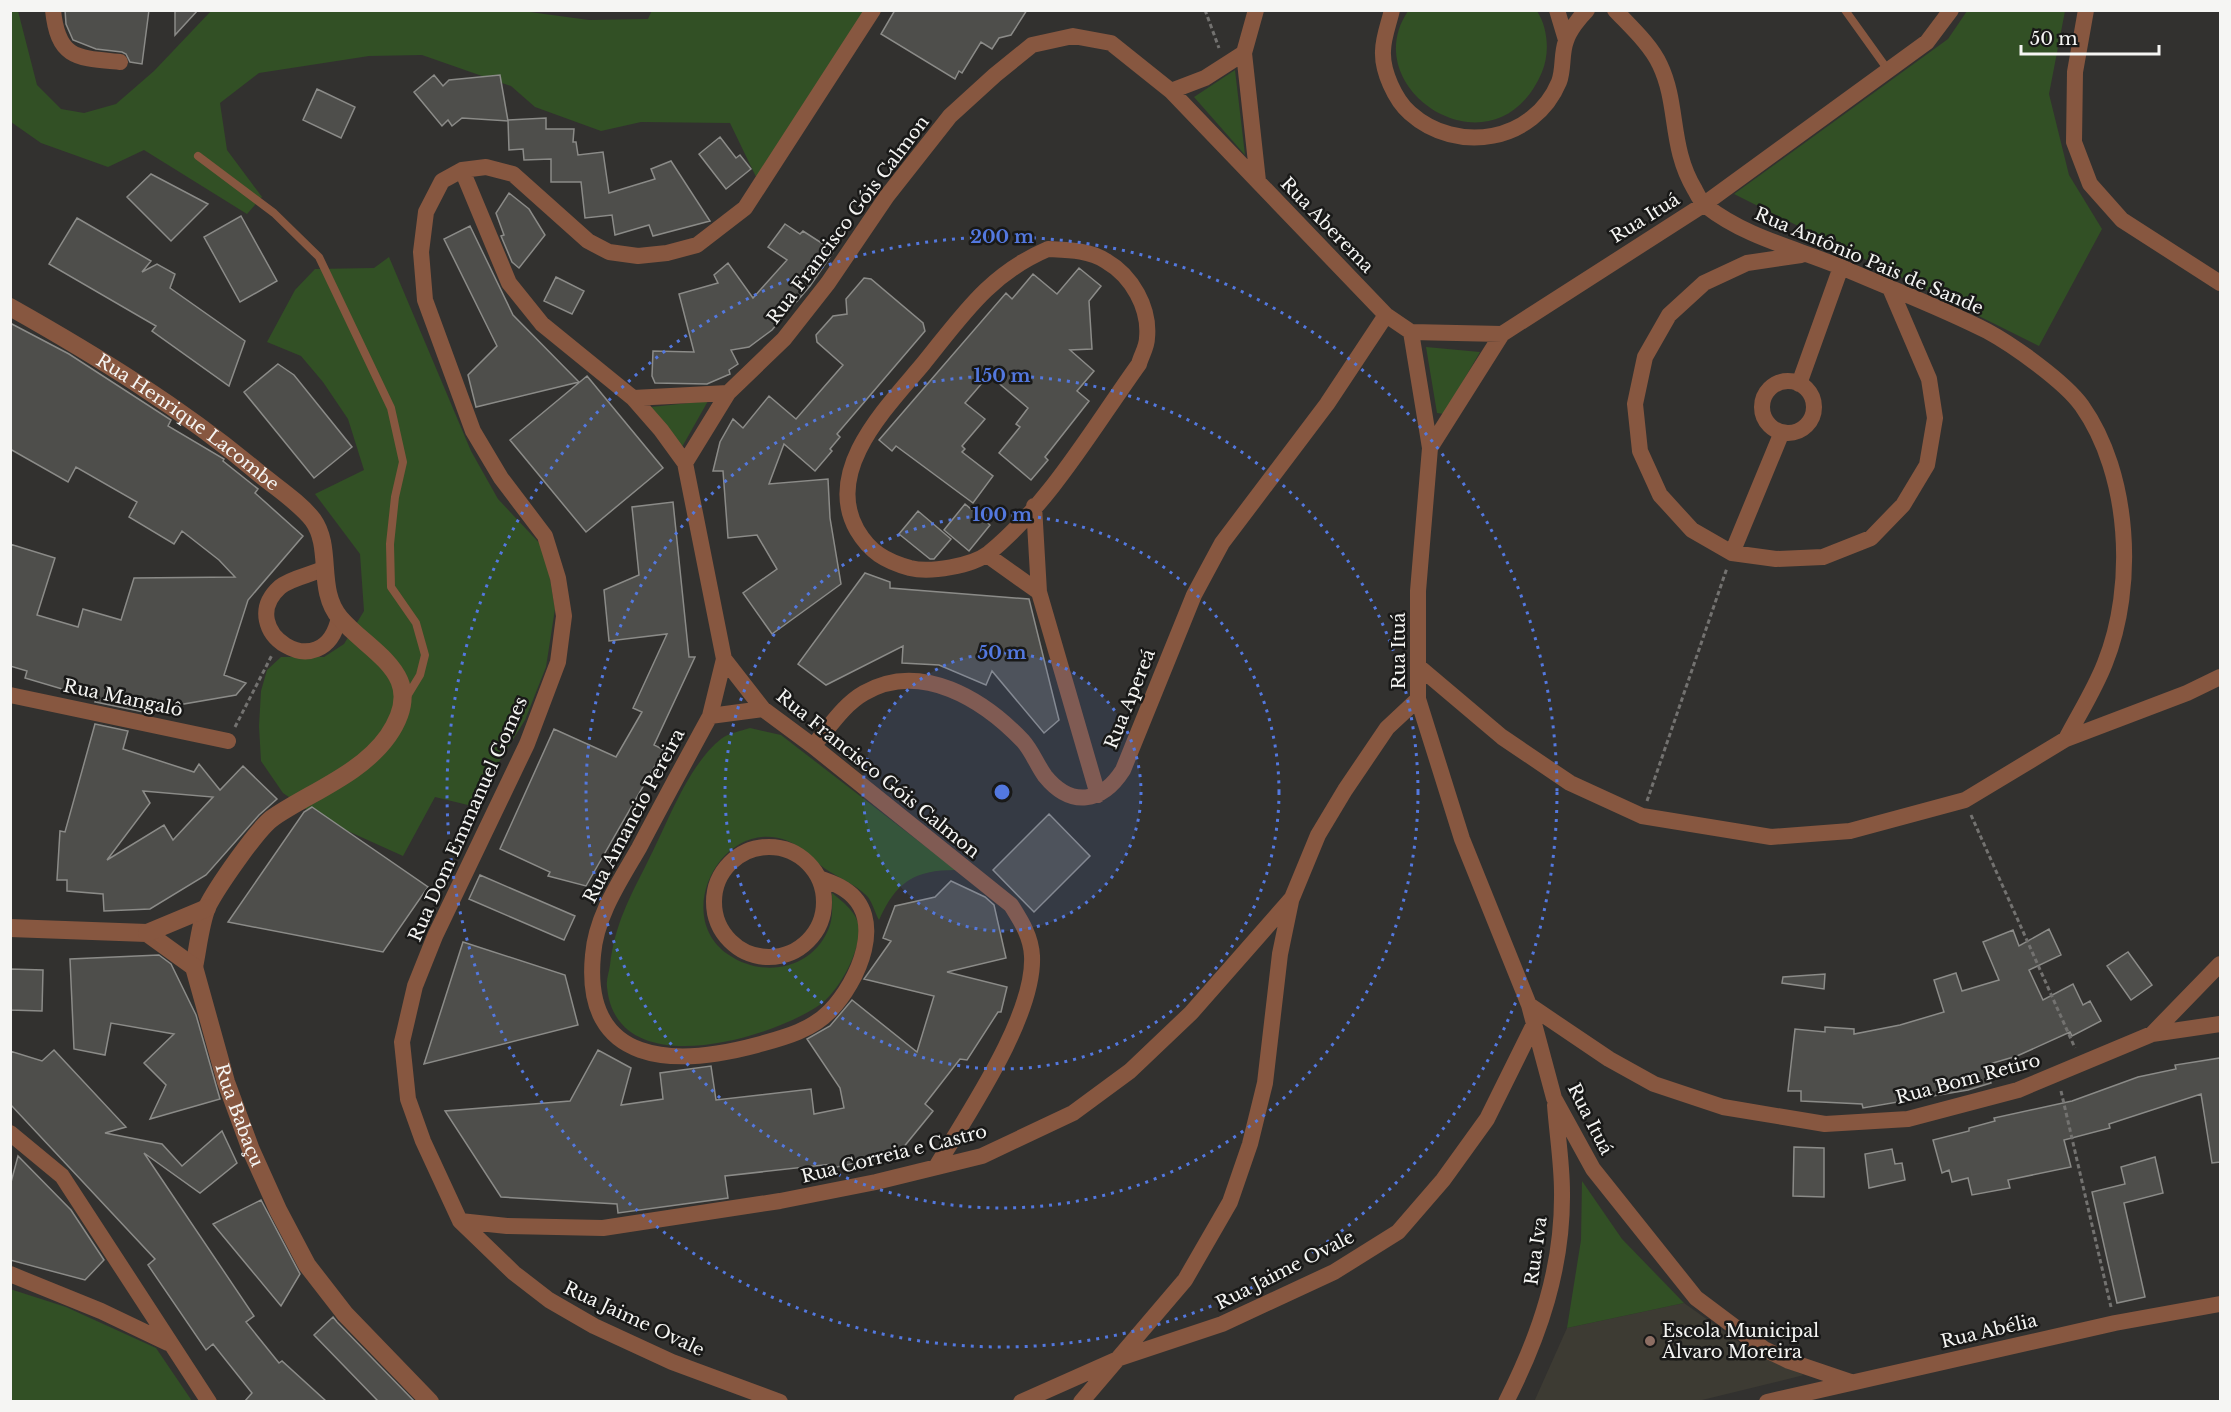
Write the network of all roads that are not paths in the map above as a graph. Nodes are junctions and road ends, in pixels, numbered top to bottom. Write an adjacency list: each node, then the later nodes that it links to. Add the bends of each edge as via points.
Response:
1 (53, 10): 13 (street, via 57,36 67,51 83,58)
2 (873, 10): 17 (street, via 745,208 697,245 638,256 609,252 588,241 513,174 486,167)
3 (1256, 10): 12 (street, Rua Aberema)
4 (1392, 10): 11 (street, via 1383,52 1391,86 1408,112 1434,130 1471,139 1503,135 1548,101 1560,80)
5 (1557, 10): 11 (street)
6 (1587, 10): 11 (street)
7 (1615, 10): 19 (street, Rua Antônio Pais de Sande, via 1660,64 1684,172)
8 (1845, 10): 14 (lane)
9 (2086, 10): 22 (street, via 2075,72 2074,142 2090,184 2122,220)
10 (1944, 13): 14 (street, Rua Ituá, via 1927,42)
11 (1566, 40)
12 (1244, 53): 15 (street, via 1205,78); 18 (street, Rua Aberema)
13 (120, 62)
14 (1888, 70): 19 (street, Rua Ituá)
15 (1171, 91): 18 (street, Rua Francisco Góis Calmon); 29 (street, Rua Francisco Góis Calmon, via 1111,43 1073,36 1032,45 950,116 887,196 792,330)
16 (198, 156): 45 (lane, via 274,213 320,257 391,408 403,462 393,509 391,587 416,623 425,655 420,675)
17 (462, 170): 30 (street, via 509,283 542,324); 66 (street, Rua Dom Emmanuel Gomes, via 442,181 426,212 421,252 425,300 473,431 501,478 545,536 564,616 558,662 527,744 435,936 415,986 402,1042 408,1099)
18 (1258, 181): 25 (street, Rua Aberema)
19 (1703, 205): 20 (street, Rua Antônio Pais de Sande, via 1734,225); 27 (street, Rua Ituá)
20 (1805, 254): 21 (street, Rua Antônio Pais de Sande); 35 (street, via 1747,263 1704,283 1668,315 1645,357 1635,404 1645,462 1660,495 1692,530)
21 (1841, 267): 23 (street, Rua Antônio Pais de Sande); 28 (street)
22 (2220, 283)
23 (1890, 288): 35 (street, via 1929,379 1935,418 1927,465 1903,505 1871,538 1823,557 1776,559); 48 (street, Rua Antônio Pais de Sande, via 1989,332 2040,367 2081,404 2108,451 2125,538 2118,618 2105,663)
24 (11, 305): 37 (street, Rua Henrique Lacombe, via 120,371 231,450 313,521 324,546)
25 (1386, 315): 26 (street, Rua Aberema); 51 (street, Rua Apereá, via 1327,404 1222,543 1194,595 1123,770 1114,784)
26 (1411, 332): 27 (street); 32 (street)
27 (1502, 334): 32 (street, Rua Ituá)
28 (1798, 384): 31 (street, via 1811,394 1814,412 1802,429); 31 (street, via 1777,384 1763,400 1764,418 1769,426)
29 (728, 393): 30 (street); 33 (street, Rua Francisco Góis Calmon)
30 (633, 398): 33 (street)
31 (1782, 432): 35 (street)
32 (1430, 448): 41 (street, Rua Ituá, via 1418,591)
33 (685, 463): 40 (street, Rua Francisco Góis Calmon)
34 (1034, 506): 36 (street); 36 (street, via 1138,364 1147,339 1143,303 1125,276 1106,260 1079,251 1048,249 1020,261 985,289 883,412 858,452 849,475 848,506 855,525 868,548 883,559 923,571 950,568); 38 (street)
35 (1732, 553)
36 (987, 555): 38 (street)
37 (323, 569): 39 (street, Rua Henrique Lacombe); 39 (street, via 284,585 272,597 267,619 270,630 279,643 305,651 318,650 336,632)
38 (1039, 592): 51 (street)
39 (339, 617): 45 (street, Rua Henrique Lacombe, via 389,662 400,681)
40 (724, 659): 46 (street, Rua Francisco Góis Calmon); 47 (street, Rua Amancio Pereira)
41 (1418, 666): 44 (street, Rua Ituá); 48 (street, via 1502,737 1570,783 1642,816 1771,837 1850,831 1965,800)
42 (2220, 677): 48 (street)
43 (10, 695): 49 (street, Rua Mangalô)
44 (1418, 699): 53 (street, Rua Correia e Castro, via 1387,728 1345,790 1318,835); 59 (street, Rua Ituá, via 1462,839)
45 (401, 706): 54 (street, Rua Henrique Lacombe, via 389,734 368,759 271,819 248,845)
46 (763, 709): 47 (street); 50 (street, Rua Francisco Góis Calmon)
47 (710, 716): 52 (street, Rua Amancio Pereira, via 603,914 593,954 592,994 603,1025 625,1045 656,1054 688,1057 729,1052 794,1034 829,1012 856,974 866,940 867,920 860,904 845,889)
48 (2066, 739)
49 (228, 741)
50 (813, 746): 51 (street, via 848,704 865,692 906,681 935,683 976,701 1024,742 1045,776 1060,791 1078,798); 65 (street, Rua Francisco Góis Calmon, via 1011,905 1026,929 1032,956 1021,1008 1005,1050)
51 (1098, 795)
52 (819, 878): 52 (street, Rua Amancio Pereira, via 808,862 792,851 764,846 745,852 725,867 716,885 714,911 720,930 738,949 756,957 794,953 813,937 822,920 825,901)
53 (1292, 898): 65 (street, Rua Correia e Castro, via 1191,1013 1130,1071 1073,1113 982,1156); 70 (street, via 1280,954 1265,1083 1230,1202 1185,1280)
54 (207, 908): 56 (street); 58 (street, Rua Henrique Lacombe)
55 (10, 928): 56 (street)
56 (147, 933): 58 (street)
57 (2220, 964): 62 (street)
58 (194, 967): 73 (street, Rua Babaçu, via 226,1082 251,1150 307,1265 345,1314)
59 (1529, 1005): 60 (street, Rua Ituá); 62 (street, Rua Bom Retiro, via 1654,1084 1723,1107 1825,1124 1908,1119 2018,1090)
60 (1534, 1024): 63 (street, Rua Ituá); 70 (street, Rua Jaime Ovale, via 1486,1119 1443,1180 1398,1232 1334,1272 1222,1324)
61 (2220, 1024): 62 (street, Rua Bom Retiro)
62 (2152, 1034)
63 (1554, 1098): 71 (street, Rua Ituá, via 1593,1169 1696,1298 1764,1349); 77 (street, Rua Iva, via 1562,1192 1555,1272 1544,1319)
64 (10, 1133): 69 (street, via 62,1176)
65 (936, 1167): 66 (street, Rua Correia e Castro, via 780,1201 603,1228)
66 (460, 1221): 74 (street, Rua Jaime Ovale, via 514,1273 549,1300 672,1362)
67 (10, 1274): 69 (street)
68 (2220, 1304): 71 (street, Rua Abélia, via 2115,1323)
69 (169, 1344): 72 (street)
70 (1120, 1358): 75 (street, Rua Jaime Ovale); 76 (street)
71 (1851, 1382): 78 (street, Rua Abélia)
72 (209, 1401)
73 (430, 1401)
74 (780, 1401)
75 (1021, 1401)
76 (1081, 1401)
77 (1506, 1401)
78 (1767, 1401)

